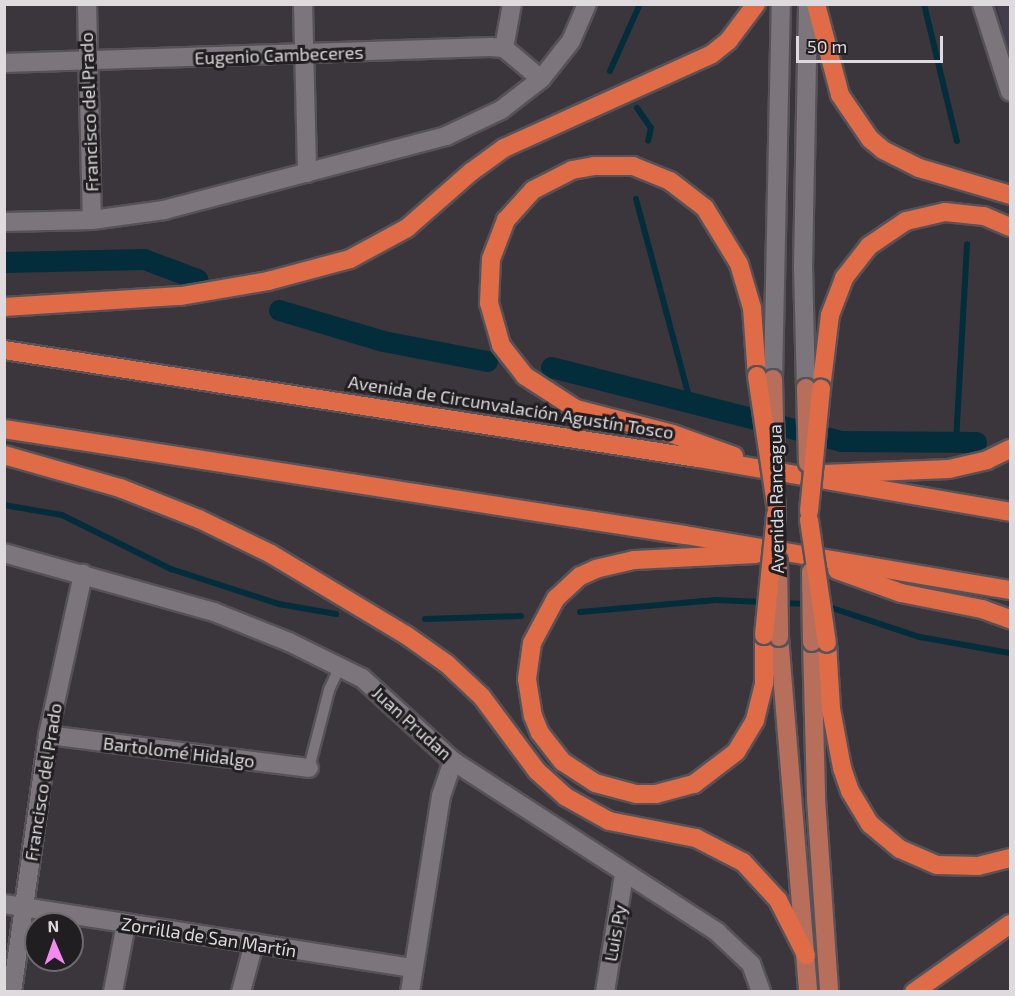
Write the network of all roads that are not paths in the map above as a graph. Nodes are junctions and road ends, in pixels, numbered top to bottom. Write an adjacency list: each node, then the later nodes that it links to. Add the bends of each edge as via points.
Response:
1 (87, 4): 12 (street, Francisco del Prado)
2 (303, 4): 11 (street)
3 (512, 4): 10 (street)
4 (587, 4): 14 (street, via 571,40)
5 (756, 4): 21 (highway, via 729,40 712,54 504,148 407,228 350,259 268,281 181,296)
6 (781, 4): 23 (street)
7 (808, 4): 24 (street, via 803,267)
8 (816, 4): 17 (highway, via 840,95 870,139 919,168)
9 (982, 4): 15 (street)
10 (504, 48): 11 (street, Eugenio Cambeceres); 14 (street)
11 (305, 54): 12 (street, Eugenio Cambeceres); 16 (street)
12 (88, 62): 13 (street, Eugenio Cambeceres); 18 (street, Francisco del Prado)
13 (4, 63)
14 (541, 79): 16 (street, via 501,110 446,136)
15 (1011, 92)
16 (307, 173): 18 (street, via 164,210)
17 (1011, 195)
18 (92, 220): 19 (street)
19 (4, 222)
20 (1011, 227): 24 (highway, via 984,216 945,212 906,221 869,246 844,278 830,315)
21 (4, 307)
22 (4, 350): 28 (highway, Avenida de Circunvalación Agustín Tosco)
23 (765, 377): 28 (highway, via 739,264 705,208 670,181 633,166 572,170 533,190 506,220 491,258 489,303 501,345 525,376 576,409 674,434); 35 (highway, bridge, via 776,510)
24 (813, 389): 36 (highway, bridge, via 809,516)
25 (4, 429): 31 (highway)
26 (1011, 449): 28 (highway, via 987,460 949,469)
27 (4, 455): 48 (highway, via 120,488 199,519 271,554 406,635 447,664 482,697 537,771 566,797 609,821 696,838 743,862 778,900)
28 (790, 474): 29 (highway, Avenida de Circunvalación Agustín Tosco)
29 (1011, 512)
30 (4, 553): 32 (street, Juan Prudan)
31 (790, 553): 33 (highway); 34 (highway, via 901,593 973,606); 35 (highway, via 634,560 580,576 546,612 532,643 527,680 533,716 540,733 563,762 595,783 636,794 656,794 694,784 736,752 755,720)
32 (83, 574): 37 (street, Juan Prudan, via 214,612); 38 (street, Francisco del Prado)
33 (1011, 590)
34 (1011, 619)
35 (772, 636): 48 (main road)
36 (820, 642): 41 (highway, via 842,768 850,791 870,824 900,849 937,865 978,866); 57 (main road, via 816,799)
37 (340, 666): 39 (street, Juan Prudan, via 376,688); 40 (lane, via 329,690)
38 (48, 735): 40 (street, Bartolomé Hidalgo); 44 (street, Francisco del Prado)
39 (453, 761): 42 (street, Juan Prudan); 49 (street, via 441,796)
40 (309, 768)
41 (1011, 858)
42 (624, 875): 54 (street, Luis Py); 55 (street, Juan Prudan, via 735,947 751,964)
43 (4, 904): 44 (street, Zorrilla de San Martín)
44 (23, 907): 45 (street, Zorrilla de San Martín); 50 (street, Francisco del Prado)
45 (126, 924): 47 (street, Zorrilla de San Martín); 51 (street)
46 (1011, 924): 58 (highway, via 955,959)
47 (254, 943): 49 (street, Zorrilla de San Martín); 52 (street)
48 (806, 955): 56 (main road)
49 (413, 968): 53 (street)
50 (12, 992)
51 (113, 992)
52 (241, 992)
53 (410, 992)
54 (605, 992)
55 (761, 992)
56 (808, 992)
57 (829, 992)
58 (914, 992)

